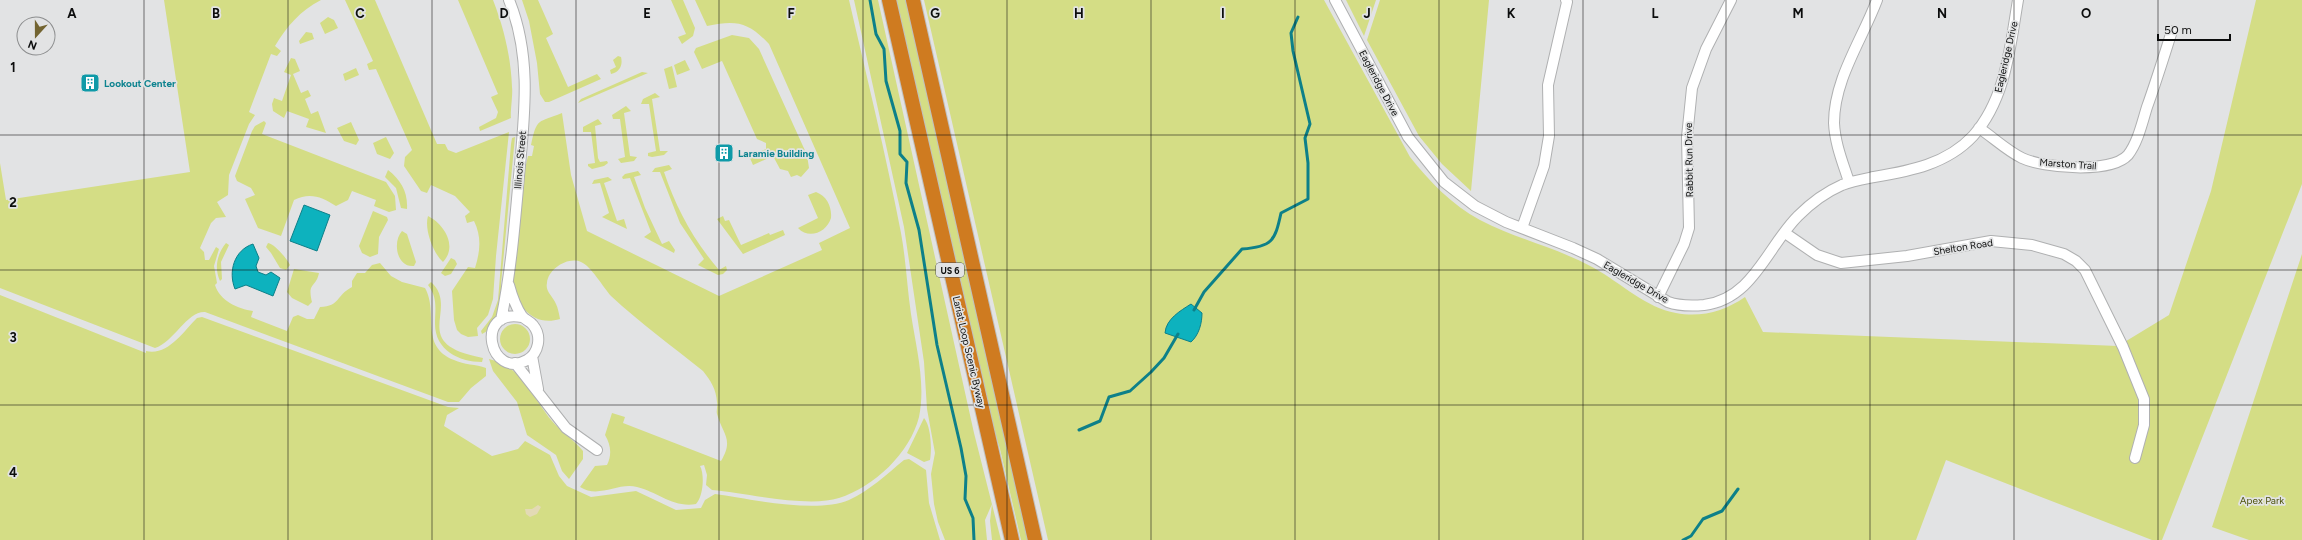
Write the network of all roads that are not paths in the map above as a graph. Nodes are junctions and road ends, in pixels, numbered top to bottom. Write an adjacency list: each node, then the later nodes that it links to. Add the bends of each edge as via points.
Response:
1 (509, 0): 14 (street, Illinois Street, via 517,18 525,63 524,117)
2 (889, 0): 23 (highway, Lariat Loop Scenic Byway / US 6)
3 (913, 0): 24 (highway, US 6)
4 (1335, 0): 12 (street, Eagleridge Drive, via 1408,137 1436,174 1475,206)
5 (1566, 0): 12 (street, via 1548,85 1549,136 1544,166)
6 (1730, 0): 15 (street, Rabbit Run Drive, via 1706,49 1692,88 1687,137 1689,228)
7 (1877, 0): 11 (street, via 1842,78 1836,100 1834,124 1839,152)
8 (2018, 0): 10 (street, Eagleridge Drive, via 2000,90)
9 (2172, 31): 10 (street, Marston Trail, via 2138,134 2127,155 2120,161 2099,167 2041,164 2011,152)
10 (1979, 128): 11 (street, Eagleridge Drive, via 1960,148 1920,169)
11 (1849, 182): 13 (street, Eagleridge Drive, via 1821,196 1797,216)
12 (1522, 228): 15 (street, Eagleridge Drive, via 1597,259)
13 (1785, 233): 15 (street, Eagleridge Drive, via 1742,288 1726,299 1712,304 1677,305); 22 (street, Shelton Road, via 1817,255 1841,263 1907,256 1991,241 2032,245 2064,254 2076,261 2085,270 2123,347 2144,399 2144,425)
14 (509, 283): 16 (street, via 514,303); 17 (street, Illinois Street)
15 (1658, 297)
16 (522, 317): 17 (street); 18 (street, via 534,326 537,332 537,346)
17 (501, 320): 19 (street, via 492,333 492,348 501,358)
18 (532, 356): 19 (street); 20 (street)
19 (515, 363): 20 (street)
20 (538, 391): 21 (street, via 566,428)
21 (597, 450)
22 (2135, 458)
23 (1012, 540)
24 (1035, 540)

